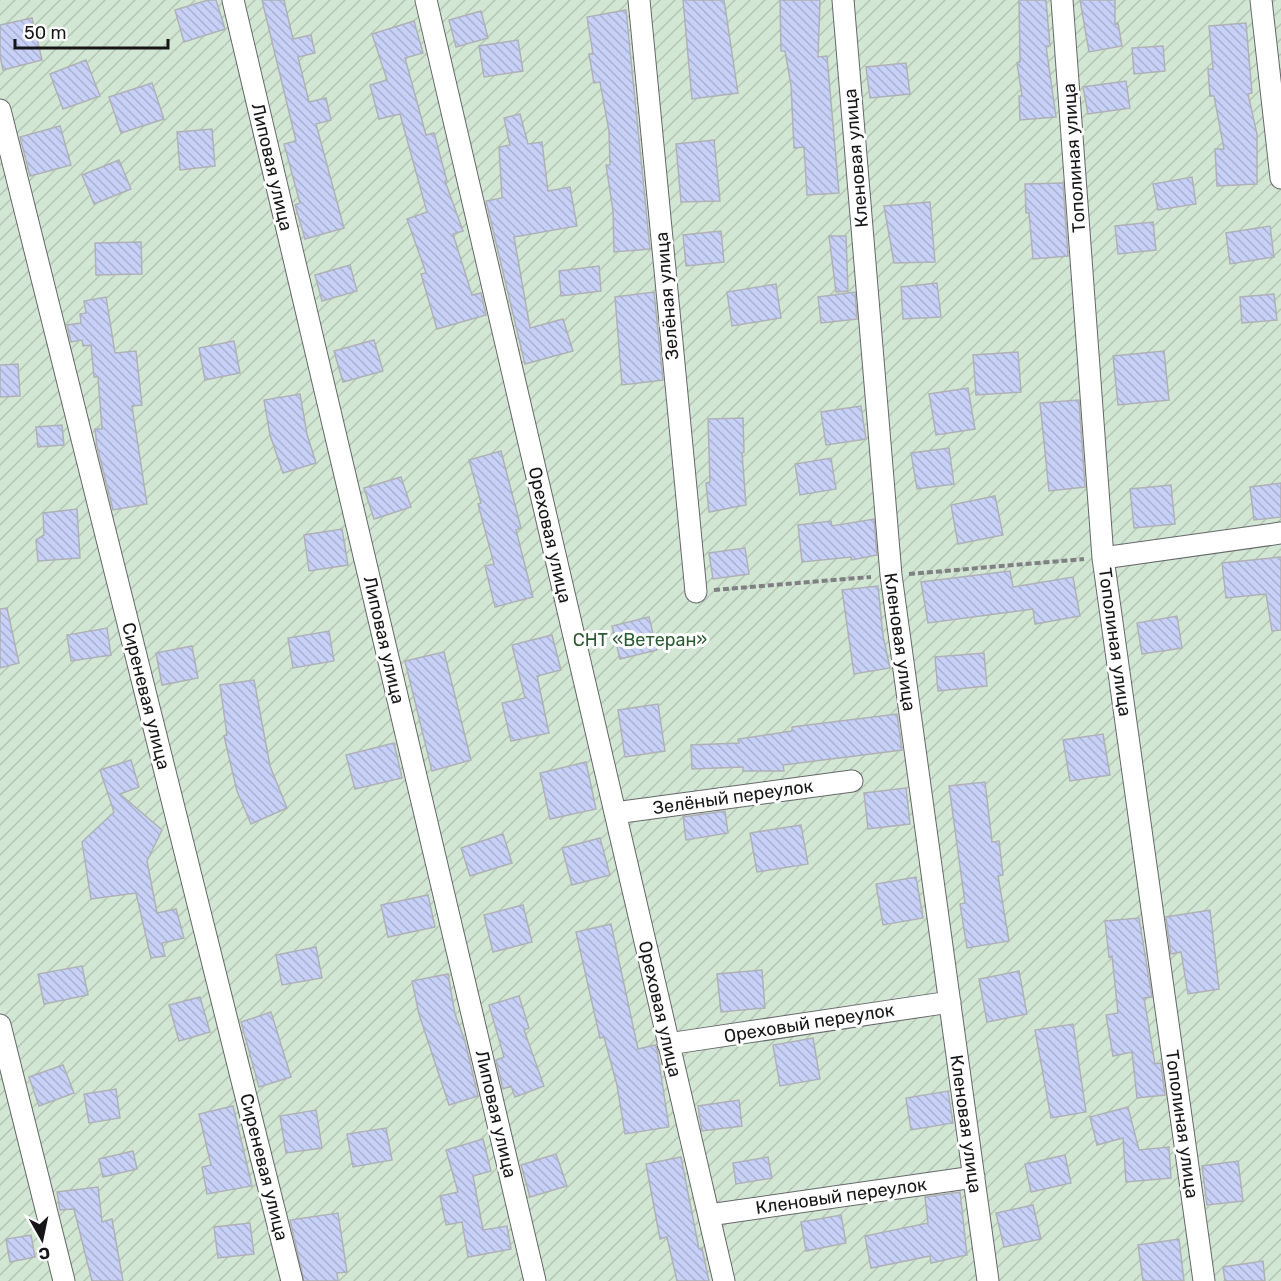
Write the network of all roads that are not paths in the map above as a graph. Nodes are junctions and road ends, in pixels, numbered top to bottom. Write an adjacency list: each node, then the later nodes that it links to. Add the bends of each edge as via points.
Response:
1 (233, 0): 21 (street, Липовая улица)
2 (426, 0): 13 (street, Ореховая улица)
3 (639, 0): 11 (street, Зелёная улица)
4 (843, 0): 14 (street, Кленовая улица, via 891,576)
5 (1062, 0): 10 (street, Тополиная улица)
6 (1261, 0): 8 (street)
7 (0, 110): 20 (street, Сиреневая улица)
8 (1281, 178)
9 (1281, 533): 10 (street)
10 (1103, 558): 24 (street, Тополиная улица)
11 (696, 592)
12 (852, 781): 13 (street, Зелёный переулок)
13 (615, 813): 16 (street, Ореховая улица)
14 (950, 1002): 16 (street, Ореховый переулок); 17 (street, Кленовая улица)
15 (0, 1024): 19 (street)
16 (669, 1044): 18 (street, Ореховая улица)
17 (974, 1177): 18 (street, Кленовый переулок); 23 (street, Кленовая улица)
18 (709, 1215): 22 (street, Ореховая улица)
19 (64, 1281)
20 (292, 1281)
21 (535, 1281)
22 (724, 1281)
23 (988, 1281)
24 (1204, 1281)

